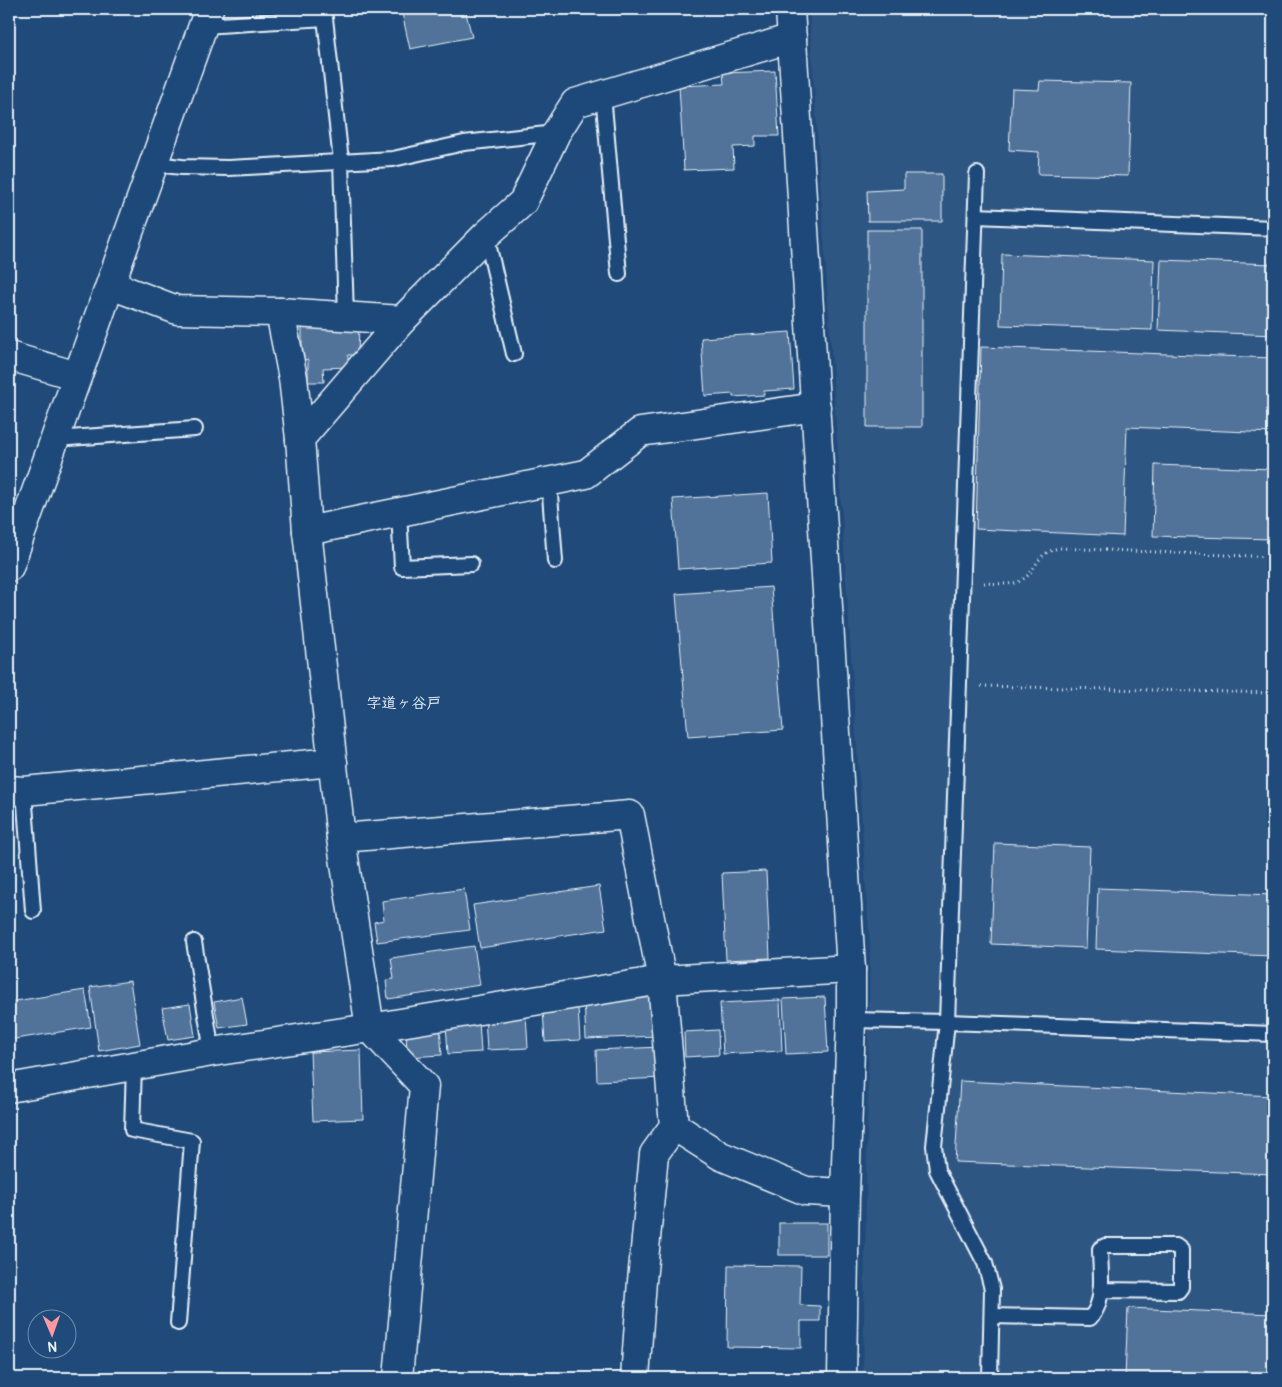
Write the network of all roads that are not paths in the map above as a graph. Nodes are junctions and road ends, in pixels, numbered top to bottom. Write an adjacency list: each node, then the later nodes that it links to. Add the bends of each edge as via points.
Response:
1 (790, 9): 3 (street)
2 (206, 18): 6 (lane, via 325,18); 7 (street)
3 (792, 38): 4 (street); 20 (street)
4 (603, 94): 5 (street, via 574,103); 12 (lane)
5 (556, 133): 6 (lane, via 464,143 393,158); 11 (street, via 523,202)
6 (341, 161): 7 (lane, via 228,168); 15 (lane)
7 (154, 164): 13 (street)
8 (977, 174): 9 (lane)
9 (976, 216): 10 (lane); 38 (lane)
10 (1273, 228)
11 (486, 235): 16 (street); 17 (lane)
12 (619, 274)
13 (111, 285): 14 (street, via 177,310); 19 (street)
14 (280, 312): 15 (street); 23 (street, via 293,378)
15 (346, 316): 16 (street)
16 (402, 320): 23 (street)
17 (514, 354)
18 (9, 356): 19 (street)
19 (77, 376): 22 (street)
20 (816, 407): 24 (street, via 640,432 586,474); 35 (street)
21 (195, 429): 22 (lane)
22 (55, 439): 29 (street)
23 (300, 439): 26 (street)
24 (550, 481): 25 (street); 27 (lane)
25 (399, 512): 26 (street); 28 (lane, via 402,567)
26 (307, 531): 30 (street)
27 (556, 561)
28 (471, 564)
29 (9, 567)
30 (333, 762): 31 (street); 32 (street)
31 (16, 791): 33 (lane)
32 (341, 838): 36 (street, via 630,815); 39 (street)
33 (33, 911)
34 (194, 942): 41 (lane)
35 (851, 969): 36 (street); 37 (street)
36 (662, 980): 39 (street); 44 (street)
37 (851, 1020): 38 (lane); 45 (street)
38 (947, 1022): 40 (lane); 47 (lane, via 934,1146 936,1170 985,1264 992,1289)
39 (370, 1028): 41 (street); 49 (street, via 424,1086)
40 (1273, 1034)
41 (212, 1052): 42 (street)
42 (134, 1066): 43 (street); 48 (lane, via 132,1130 192,1140)
43 (9, 1088)
44 (674, 1126): 45 (street, via 721,1156 806,1191); 50 (street, via 654,1154)
45 (845, 1193): 51 (street)
46 (1100, 1290): 46 (lane, via 1100,1249 1105,1246 1176,1246 1181,1250 1181,1287 1178,1291); 47 (lane, via 1096,1313 1090,1318)
47 (992, 1316): 52 (lane)
48 (178, 1323)
49 (398, 1378)
50 (635, 1378)
51 (842, 1378)
52 (990, 1378)

